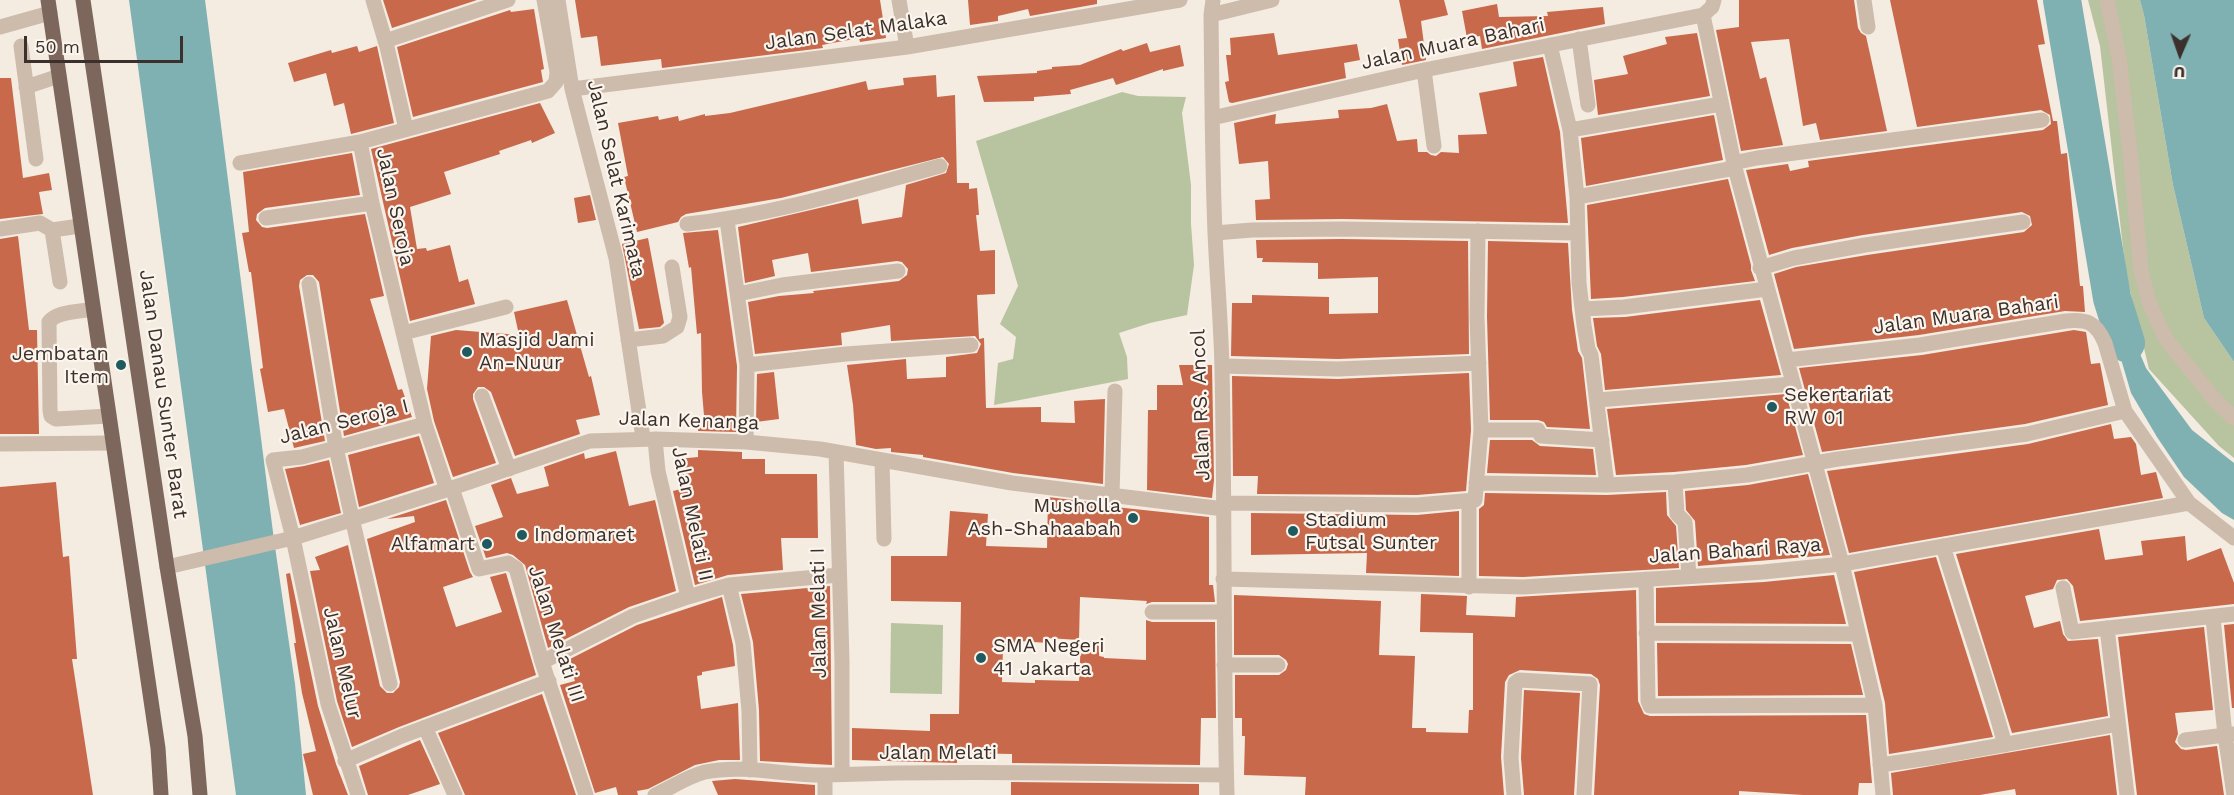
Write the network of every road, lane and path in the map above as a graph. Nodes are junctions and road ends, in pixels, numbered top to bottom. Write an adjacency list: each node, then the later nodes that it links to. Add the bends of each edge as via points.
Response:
1 (83, 0): 101 (main road, Jalan Danau Sunter Barat)
2 (373, 0): 18 (street)
3 (508, 0): 18 (street)
4 (544, 0): 30 (street, Jalan Seroja, via 557,72 556,82 548,91)
5 (558, 0): 25 (street, Jalan Selat Karimata)
6 (899, 0): 21 (street)
7 (1180, 0): 21 (street, Jalan Selat Malaka)
8 (1272, 0): 13 (street, Jalan RS. Ancol)
9 (1714, 0): 14 (street)
10 (1864, 0): 16 (street)
11 (2107, 0): 73 (street, via 2119,58 2141,271 2149,302 2165,339)
12 (49, 7): 15 (street); 23 (main road)
13 (1212, 7): 28 (street, Jalan RS. Ancol)
14 (1703, 15): 17 (street, Jalan Muara Bahari); 26 (street)
15 (0, 27)
16 (1868, 27)
17 (1579, 39): 19 (street, Jalan Muara Bahari); 27 (street)
18 (385, 40): 30 (street)
19 (1550, 45): 22 (street, Jalan Muara Bahari); 31 (street)
20 (21, 46): 24 (street)
21 (907, 47): 25 (street, Jalan Selat Malaka)
22 (1424, 70): 28 (street, Jalan Muara Bahari); 33 (street)
23 (59, 76): 24 (street); 44 (main road)
24 (26, 87): 34 (street)
25 (572, 89): 61 (street, Jalan Selat Karimata, via 615,252)
26 (1720, 104): 31 (street); 37 (street)
27 (1588, 105)
28 (1212, 118): 48 (street, Jalan RS. Ancol)
29 (2042, 120): 37 (street, via 1768,156)
30 (406, 129): 32 (street, Jalan Seroja)
31 (1570, 130): 38 (street)
32 (360, 142): 35 (street); 39 (street, Jalan Seroja)
33 (1434, 146)
34 (36, 159)
35 (240, 163)
36 (940, 166): 41 (street)
37 (1734, 166): 38 (street); 51 (street)
38 (1578, 196): 49 (street)
39 (372, 203): 40 (street); 60 (street, Jalan Seroja)
40 (266, 218)
41 (727, 220): 43 (street); 56 (street)
42 (2023, 222): 51 (street, via 1865,245)
43 (687, 224)
44 (80, 226): 46 (street); 58 (main road)
45 (0, 229): 46 (street, via 40,223)
46 (52, 230): 53 (street)
47 (1478, 231): 48 (street); 49 (street); 64 (street)
48 (1215, 233): 66 (street, Jalan RS. Ancol)
49 (1577, 233): 59 (street)
50 (672, 267): 61 (street, via 680,316 677,327 663,336)
51 (1760, 268): 55 (street)
52 (898, 271): 56 (street)
53 (60, 282)
54 (309, 284): 81 (street)
55 (1767, 289): 59 (street); 63 (street)
56 (738, 294): 65 (street)
57 (506, 307): 60 (street)
58 (93, 309): 72 (main road); 72 (street, via 58,316 49,322 50,410 56,419)
59 (1582, 309): 70 (street)
60 (403, 333): 74 (street, Jalan Seroja)
61 (628, 340): 76 (street, Jalan Selat Karimata)
62 (971, 345): 65 (street)
63 (1787, 360): 67 (street); 71 (street, Jalan Muara Bahari, via 1920,345 2080,319 2090,322 2101,334)
64 (1479, 363): 66 (street, via 1338,369); 75 (street)
65 (747, 365): 78 (street)
66 (1222, 366): 94 (street, Jalan RS. Ancol)
67 (1793, 384): 70 (street); 85 (street)
68 (1115, 390): 91 (street)
69 (482, 396): 86 (street)
70 (1598, 400): 77 (street)
71 (2125, 411): 85 (street, via 2027,434); 93 (street, Jalan Muara Bahari)
72 (109, 416): 79 (main road)
73 (2234, 418)
74 (425, 424): 81 (street, Jalan Seroja I); 90 (street, Jalan Seroja)
75 (1480, 430): 77 (street, via 1538,430 1540,436); 88 (street)
76 (649, 439): 78 (street, Jalan Kenanga); 86 (street, Jalan Kenanga, via 590,441); 109 (street, Jalan Melati II)
77 (1602, 440): 89 (street)
78 (746, 442): 82 (street, Jalan Kenanga)
79 (113, 443): 80 (street); 134 (main road, via 158,748)
80 (0, 444)
81 (336, 448): 83 (street, Jalan Seroja I); 95 (street)
82 (836, 452): 84 (street, Jalan Kenanga); 102 (street, Jalan Melati I)
83 (273, 460): 97 (street, Jalan Melur)
84 (882, 460): 91 (street, Jalan Kenanga, via 1012,483); 98 (street)
85 (1813, 463): 87 (street); 100 (street)
86 (509, 469): 90 (street, Jalan Kenanga)
87 (1675, 482): 89 (street); 103 (street, via 1677,514 1685,522)
88 (1476, 483): 89 (street); 92 (street, via 1475,500)
89 (1607, 485)
90 (449, 489): 95 (street, Jalan Kenanga); 117 (street, Jalan Melati III, via 479,569 508,562 516,568)
91 (1112, 494): 94 (street, Jalan Kenanga)
92 (1469, 501): 94 (street, Jalan Kenanga); 107 (street)
93 (2189, 503): 96 (street); 99 (street, Jalan Bahari Raya)
94 (1224, 506): 104 (street, Jalan RS. Ancol)
95 (353, 519): 97 (street, Jalan Kenanga); 121 (street)
96 (2234, 538)
97 (286, 539): 101 (street, Jalan Kenanga); 128 (street, Jalan Melur)
98 (884, 539)
99 (1943, 546): 100 (street, Jalan Bahari Raya); 127 (street)
100 (1842, 564): 103 (street, Jalan Bahari Raya); 116 (street)
101 (167, 567): 135 (main road, Jalan Danau Sunter Barat, via 195,736)
102 (839, 575): 106 (street); 131 (street, Jalan Melati I)
103 (1689, 576): 105 (street, Jalan Bahari Raya)
104 (1223, 579): 107 (street, Jalan Bahari Raya); 111 (street, Jalan RS. Ancol)
105 (1646, 579): 107 (street, Jalan Bahari Raya); 115 (street)
106 (729, 585): 109 (street); 130 (street, Jalan Melati II, via 743,643)
107 (1469, 587)
108 (2063, 588): 114 (street, via 2072,632)
109 (688, 597): 117 (street, via 633,616)
110 (1152, 612): 111 (street)
111 (1223, 612): 118 (street, Jalan RS. Ancol)
112 (2234, 614): 113 (street)
113 (2213, 618): 114 (street); 125 (street)
114 (2107, 628): 123 (street)
115 (1646, 633): 116 (street); 122 (street, via 1650,706)
116 (1858, 634): 122 (street)
117 (542, 662): 120 (street, Jalan Melati III)
118 (1224, 665): 119 (street); 133 (street, Jalan RS. Ancol)
119 (1278, 665)
120 (549, 681): 124 (street); 138 (street, Jalan Melati III)
121 (390, 684)
122 (1875, 705): 129 (street)
123 (2118, 724): 127 (street); 145 (street)
124 (425, 727): 128 (street); 137 (street)
125 (2230, 734): 126 (street); 146 (street)
126 (2185, 740)
127 (2005, 745): 129 (street)
128 (345, 761): 136 (street, Jalan Melur)
129 (1880, 765): 144 (street)
130 (750, 770): 132 (street, Jalan Melati); 139 (street, Jalan Melati, via 703,772)
131 (842, 774): 132 (street, Jalan Melati); 133 (street, Jalan Melati)
132 (825, 775): 140 (street)
133 (1227, 775): 141 (street, Jalan RS. Ancol)
134 (161, 795)
135 (200, 795)
136 (358, 795)
137 (455, 795)
138 (586, 795)
139 (655, 795)
140 (825, 795)
141 (1227, 795)
142 (1514, 795): 143 (street, via 1512,734 1515,682 1519,680 1590,684)
143 (1584, 795)
144 (1883, 795)
145 (2127, 795)
146 (2234, 795)

